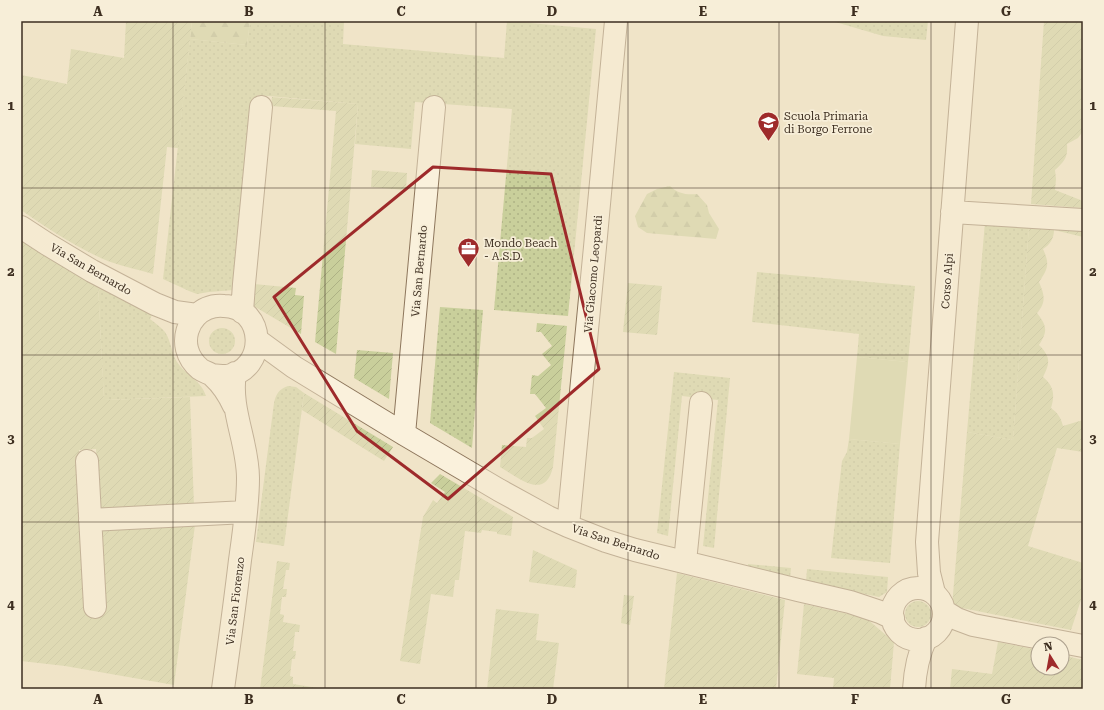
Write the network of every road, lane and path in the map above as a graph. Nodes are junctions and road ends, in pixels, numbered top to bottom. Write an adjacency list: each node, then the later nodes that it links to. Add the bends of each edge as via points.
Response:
1 (616, 21): 22 (street, Via Giacomo Leopardi)
2 (967, 21): 5 (street, Corso Alpi)
3 (261, 107): 9 (street, via 244,284)
4 (434, 107): 18 (street, Via San Bernardo)
5 (952, 212): 6 (street); 23 (street, Corso Alpi)
6 (1083, 220)
7 (21, 227): 8 (street, Via San Bernardo, via 92,271)
8 (162, 308): 10 (street, Via San Bernardo); 11 (street, Via San Bernardo)
9 (235, 309): 10 (street, via 217,305 206,308); 12 (street, via 248,317 253,324)
10 (197, 315): 11 (street)
11 (186, 336): 15 (street, Via San Bernardo, via 187,349 192,360 200,369)
12 (257, 340): 13 (street, via 256,347); 14 (street, Via San Bernardo)
13 (243, 367): 14 (street, Via San Bernardo, via 260,359); 15 (street, Via San Bernardo, via 227,376); 17 (street, Via San Fiorenzo, via 233,390)
14 (294, 367): 18 (street, Via San Bernardo)
15 (212, 375): 17 (street, Via San Fiorenzo, via 225,388)
16 (701, 403): 24 (street)
17 (235, 409): 20 (street, Via San Fiorenzo, via 248,468)
18 (404, 434): 22 (street, Via San Bernardo, via 499,490)
19 (88, 461): 21 (street)
20 (246, 512): 21 (street); 30 (street, Via San Fiorenzo)
21 (90, 520): 26 (street)
22 (568, 526): 24 (street, Via San Bernardo, via 606,541)
23 (926, 542): 25 (street, Corso Alpi, via 915,577); 27 (street, Corso Alpi)
24 (685, 562): 25 (street, Via San Bernardo, via 850,602)
25 (899, 602): 27 (street, via 897,628); 27 (street, Via San Bernardo, via 917,588 926,589)
26 (95, 607)
27 (929, 622): 28 (street, Via San Bernardo, via 973,625); 29 (street, Corso Alpi, via 912,655)
28 (1082, 643)
29 (914, 681)
30 (223, 689)

